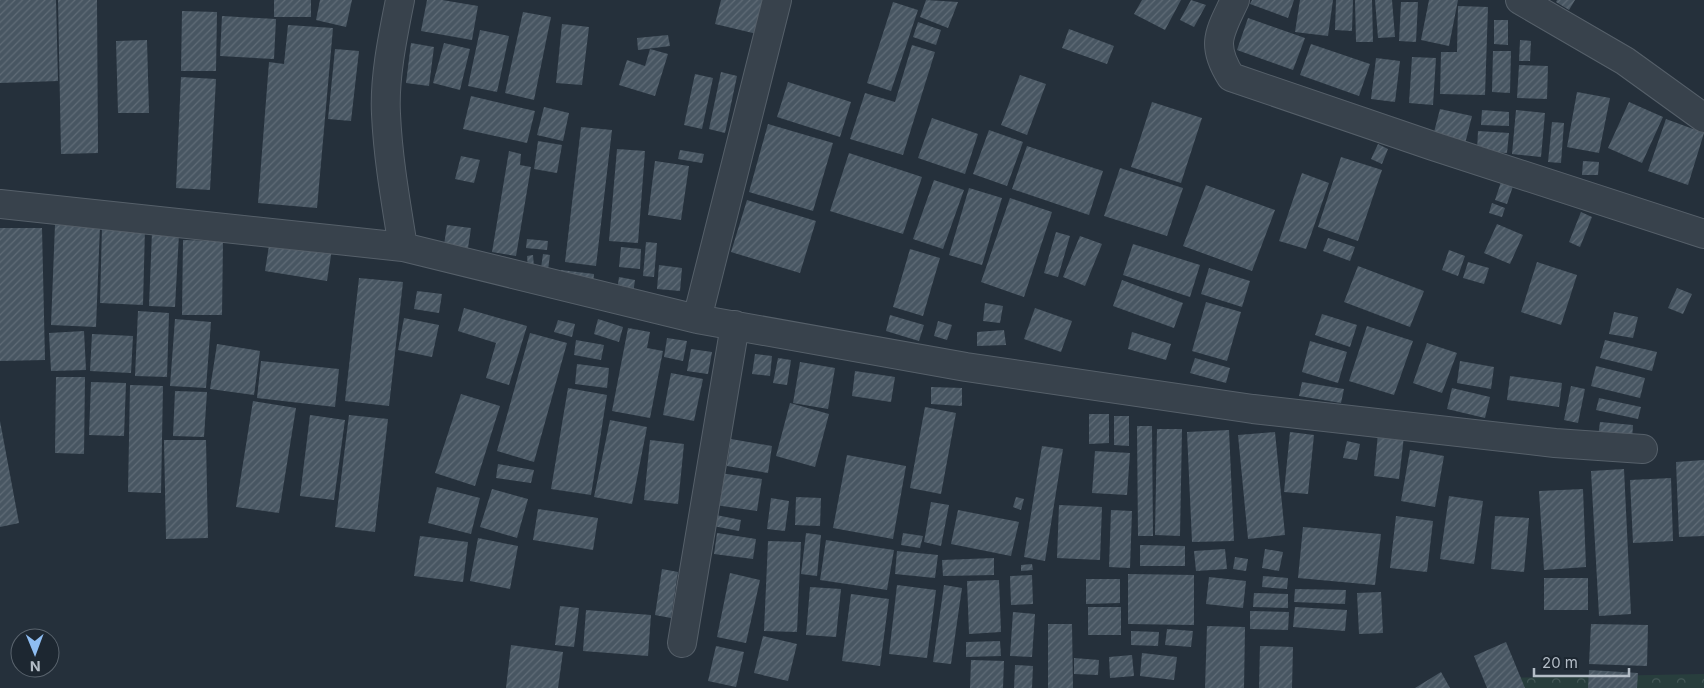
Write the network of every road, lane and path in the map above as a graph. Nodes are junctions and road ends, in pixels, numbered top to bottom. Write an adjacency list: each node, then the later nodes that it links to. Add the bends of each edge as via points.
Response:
1 (400, 0): 8 (street, via 392,37 386,112)
2 (777, 0): 9 (street)
3 (1235, 0): 7 (street, via 1219,33 1220,60 1231,77)
4 (1520, 0): 5 (street, via 1625,61)
5 (1704, 118)
6 (0, 204): 8 (street)
7 (1704, 234)
8 (403, 248): 9 (street)
9 (698, 319): 10 (street)
10 (735, 325): 11 (street, via 966,367 1253,409 1555,443); 12 (street)
11 (1642, 449)
12 (682, 643)

